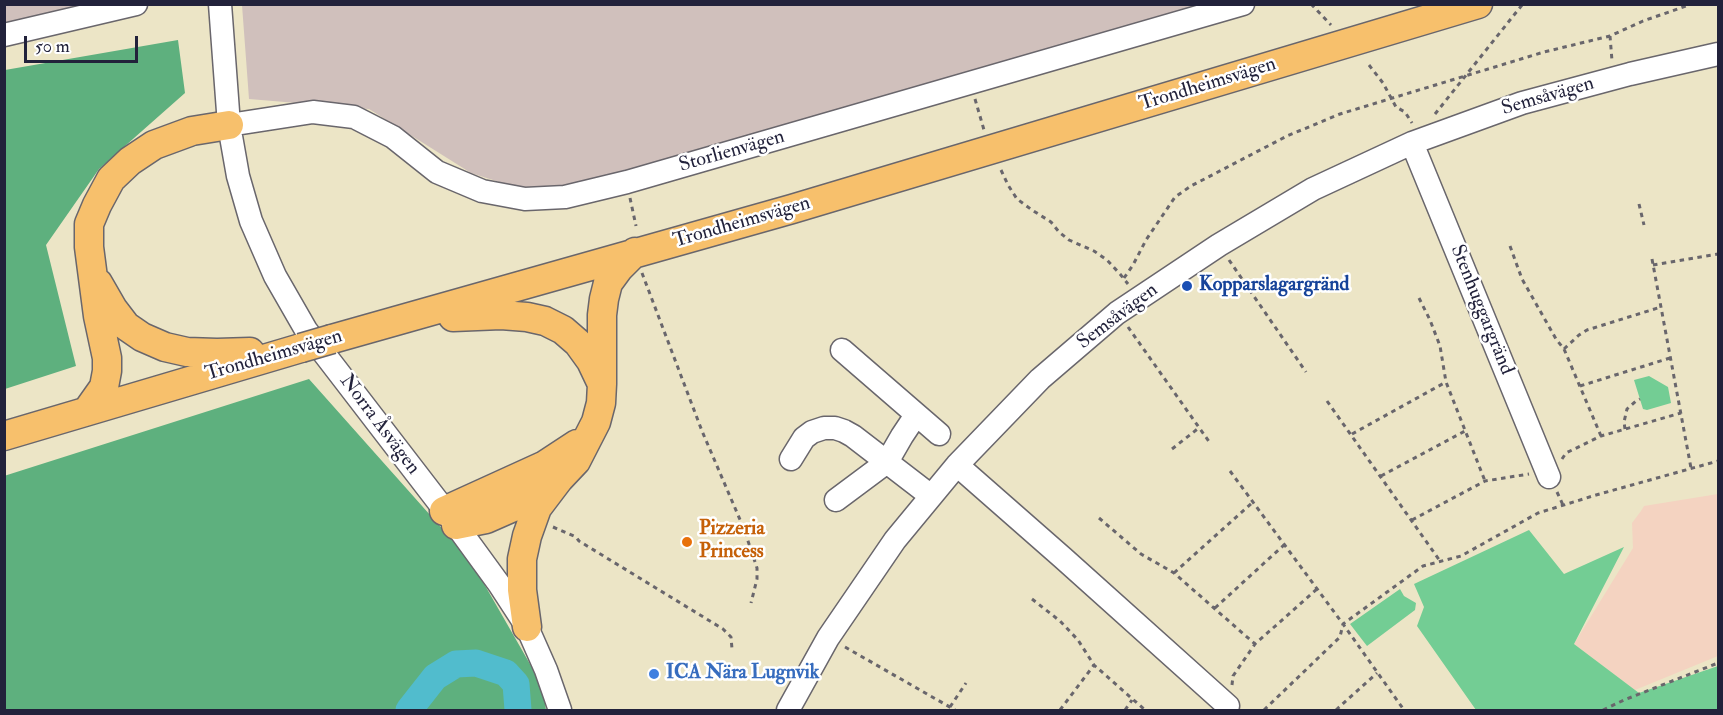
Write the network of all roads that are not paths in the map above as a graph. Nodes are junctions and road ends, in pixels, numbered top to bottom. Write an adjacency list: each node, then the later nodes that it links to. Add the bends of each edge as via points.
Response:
1 (136, 4): 5 (street)
2 (219, 4): 7 (street, Norra Åsvägen)
3 (1243, 4): 7 (street, Storlienvägen, via 565,197 525,199 482,191 437,172 393,137 354,117 313,112)
4 (1478, 4): 9 (main road, Trondheimsvägen, via 792,209)
5 (4, 35)
6 (1719, 54): 8 (street, Semsåvägen, via 1521,103)
7 (229, 125): 10 (main road, via 192,131 154,145 111,179 89,224); 13 (street, Norra Åsvägen, via 251,221 275,276 306,330)
8 (1422, 140): 23 (street, Semsåvägen, via 1313,189 1137,299 1040,379); 24 (street, Stenhuggargränd)
9 (637, 249): 11 (main road, Trondheimsvägen); 15 (main road, via 608,283 603,299)
10 (90, 265): 12 (main road, via 107,300 126,326 165,347 217,353); 16 (main road, via 107,371 104,387)
11 (404, 320): 13 (main road, Trondheimsvägen); 15 (main road, via 501,315 545,321 578,343)
12 (301, 348): 13 (main road, Trondheimsvägen, bridge); 16 (main road, Trondheimsvägen)
13 (330, 349): 28 (street, Norra Åsvägen)
14 (842, 350): 17 (street)
15 (602, 384): 19 (main road, via 596,422)
16 (87, 411): 20 (main road, Trondheimsvägen)
17 (916, 415): 18 (street); 22 (street)
18 (939, 434)
19 (588, 435): 25 (main road, via 576,461); 28 (main road, via 545,465)
20 (4, 436)
21 (791, 459): 22 (street, via 804,438 824,428 835,428 844,430)
22 (887, 462): 26 (street); 27 (street)
23 (957, 465): 26 (street, Semsåvägen); 30 (street)
24 (1549, 477)
25 (559, 479): 28 (main road, via 486,519); 29 (main road, via 537,508 522,559)
26 (931, 496): 32 (street, Semsåvägen, via 895,540 828,638)
27 (836, 500)
28 (450, 518): 29 (street, Norra Åsvägen)
29 (527, 627): 31 (street, Norra Åsvägen)
30 (1228, 706)
31 (560, 711)
32 (788, 711)

